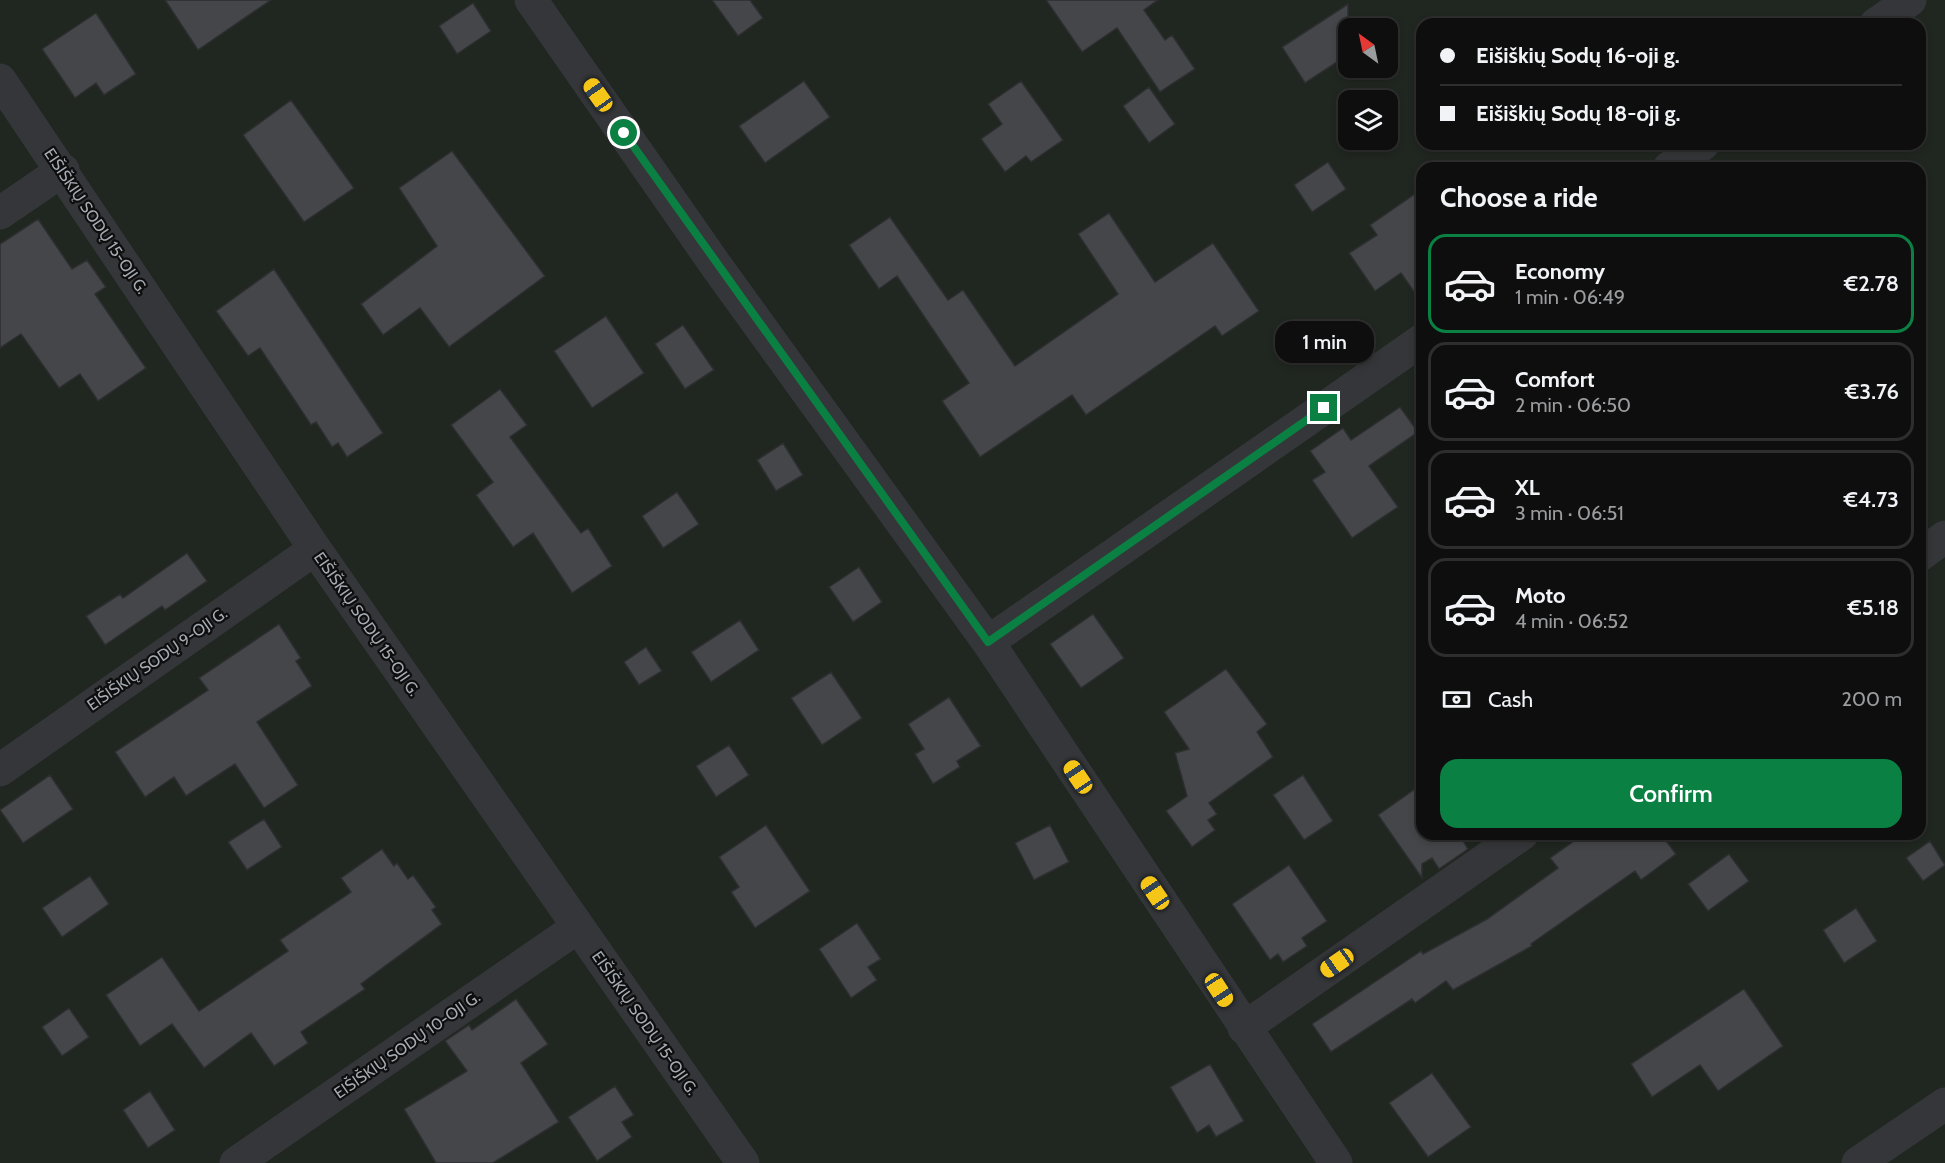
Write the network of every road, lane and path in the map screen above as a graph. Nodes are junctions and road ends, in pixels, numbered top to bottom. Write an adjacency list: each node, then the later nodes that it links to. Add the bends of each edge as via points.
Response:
1 (531, 0): 13 (street, via 717,267)
2 (1910, 0): 3 (street)
3 (1884, 18)
4 (0, 80): 7 (street, EIŠIŠKIŲ SODŲ 15-OJI G.)
5 (1694, 150): 6 (street)
6 (1678, 162)
7 (63, 170): 8 (street); 11 (street, EIŠIŠKIŲ SODŲ 15-OJI G.)
8 (0, 213)
9 (1416, 344): 13 (street)
10 (1945, 537): 12 (street)
11 (315, 549): 14 (street, EIŠIŠKIŲ SODŲ 9-OJI G.); 16 (street, EIŠIŠKIŲ SODŲ 15-OJI G.)
12 (1926, 551)
13 (988, 642): 17 (street)
14 (0, 770)
15 (1512, 840): 17 (street)
16 (578, 927): 19 (street, EIŠIŠKIŲ SODŲ 10-OJI G.); 20 (street, EIŠIŠKIŲ SODŲ 15-OJI G.)
17 (1244, 1028): 21 (street)
18 (1945, 1104): 22 (street)
19 (236, 1163)
20 (743, 1163)
21 (1336, 1163)
22 (1858, 1163)

